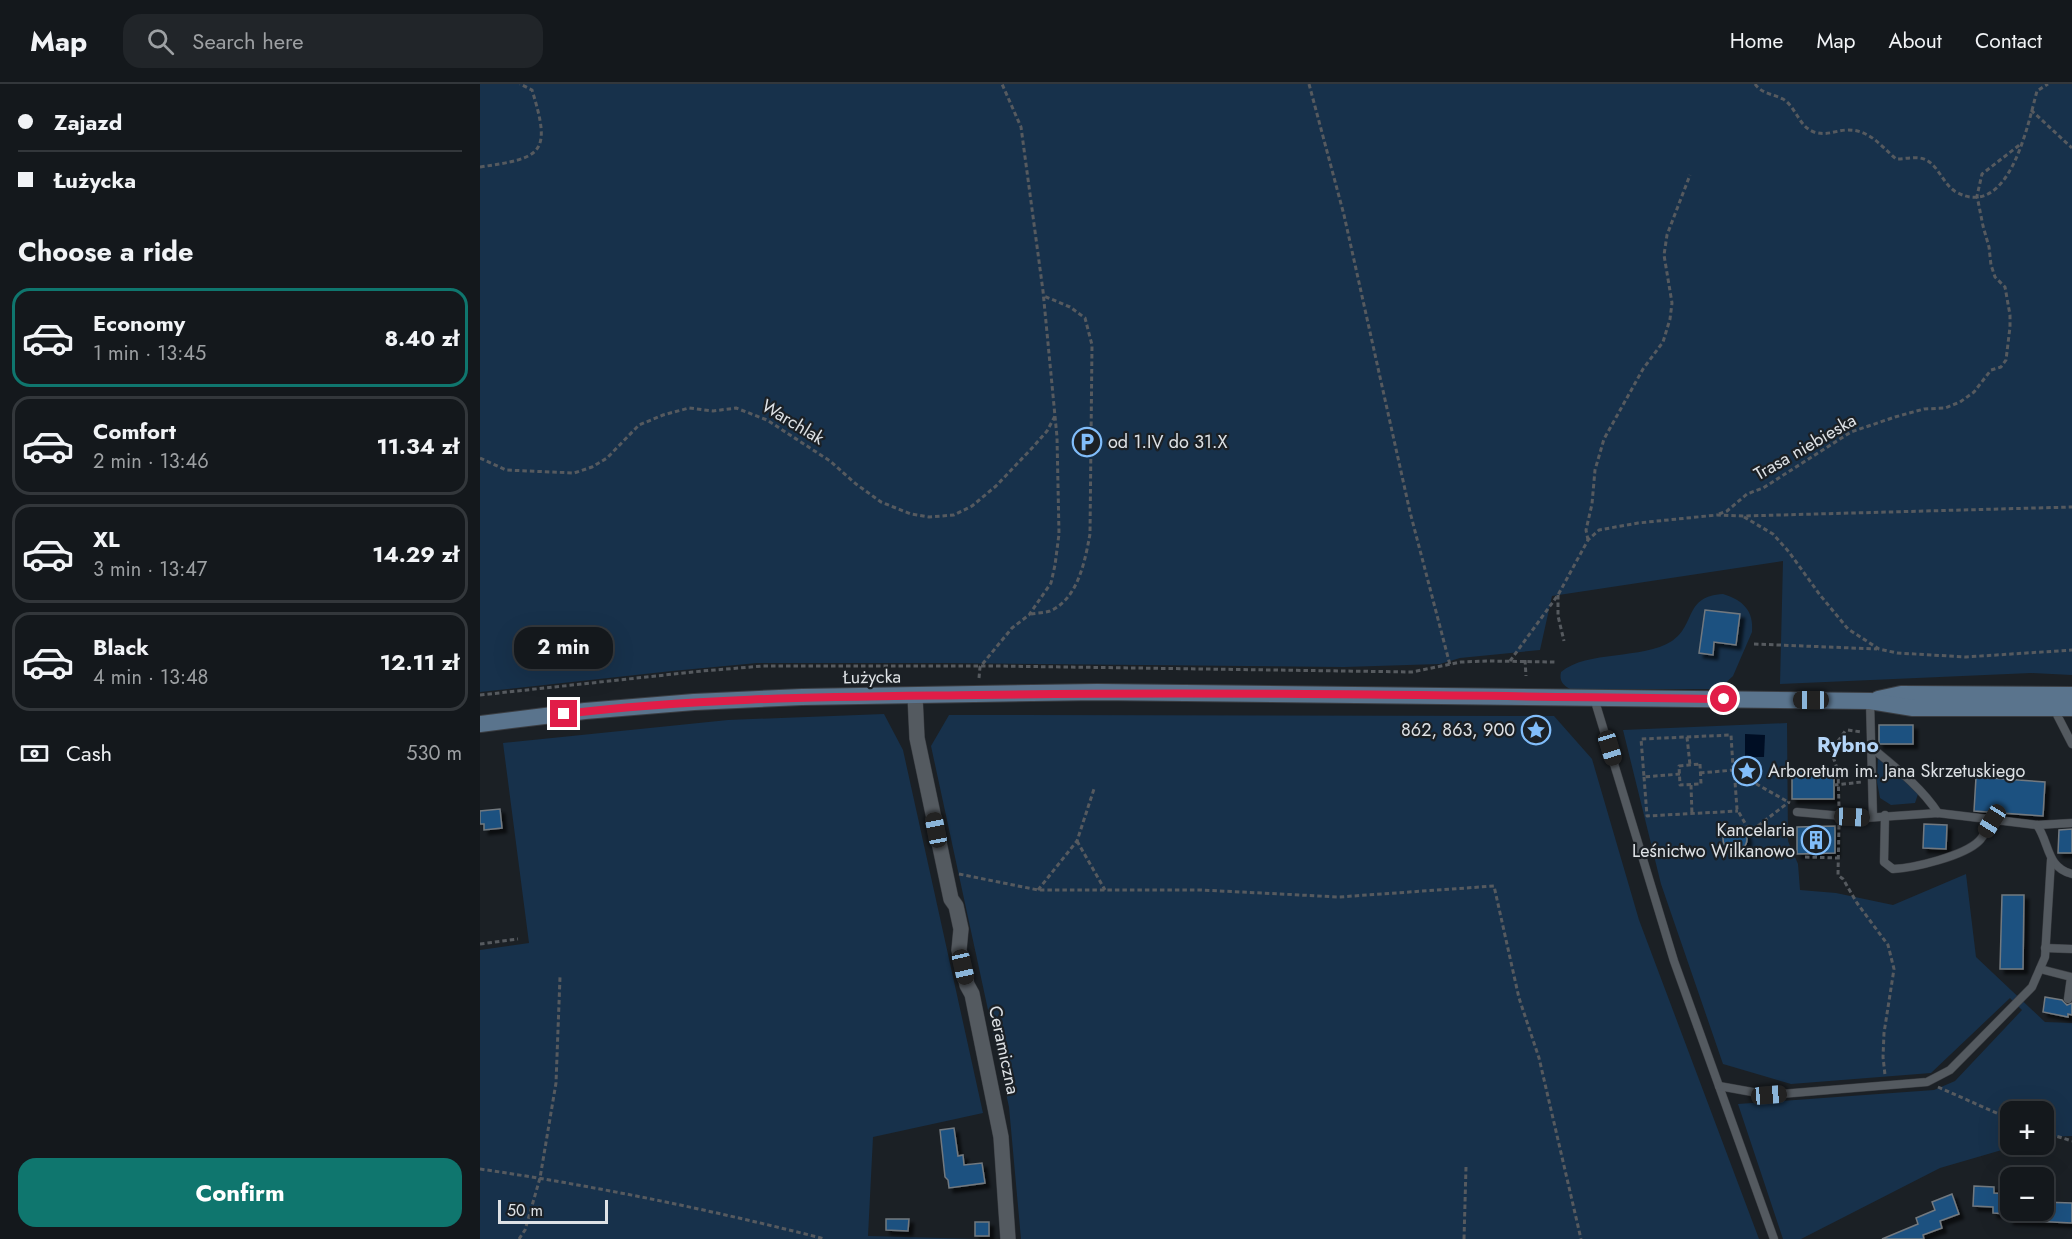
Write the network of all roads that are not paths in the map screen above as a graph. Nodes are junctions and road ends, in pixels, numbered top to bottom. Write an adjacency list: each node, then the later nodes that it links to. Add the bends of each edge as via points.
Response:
1 (915, 696): 2 (main road, Łużycka, via 1097,692); 6 (main road, Łużycka, via 694,702); 23 (street, Ceramiczna, via 918,738 951,899 961,929 959,950 996,1107)
2 (1594, 698): 4 (main road, Łużycka); 22 (lane, via 1674,961)
3 (2069, 699): 4 (main road, via 1901,694); 5 (main road)
4 (1870, 701): 5 (main road, via 1913,708); 8 (lane)
5 (2052, 708): 7 (lane)
6 (480, 724)
7 (2072, 744)
8 (1872, 748): 10 (lane, via 1912,782); 12 (lane)
9 (1797, 812): 12 (lane)
10 (1938, 813): 11 (lane); 13 (lane)
11 (1886, 815): 12 (lane); 13 (lane, via 1884,862 1893,869 1911,868 1958,853 1979,842)
12 (1873, 817)
13 (1992, 821): 15 (lane)
14 (2072, 823): 15 (lane)
15 (2037, 825): 16 (lane)
16 (2051, 860): 17 (lane, via 2062,871); 18 (lane)
17 (2072, 874)
18 (2045, 948): 19 (lane); 20 (lane)
19 (2072, 949)
20 (2040, 969): 21 (lane, via 2071,977); 22 (lane, via 2032,987 1950,1070 1927,1082 1769,1095)
21 (2068, 999)
22 (1719, 1086): 24 (lane)
23 (1008, 1239)
24 (1774, 1239)

